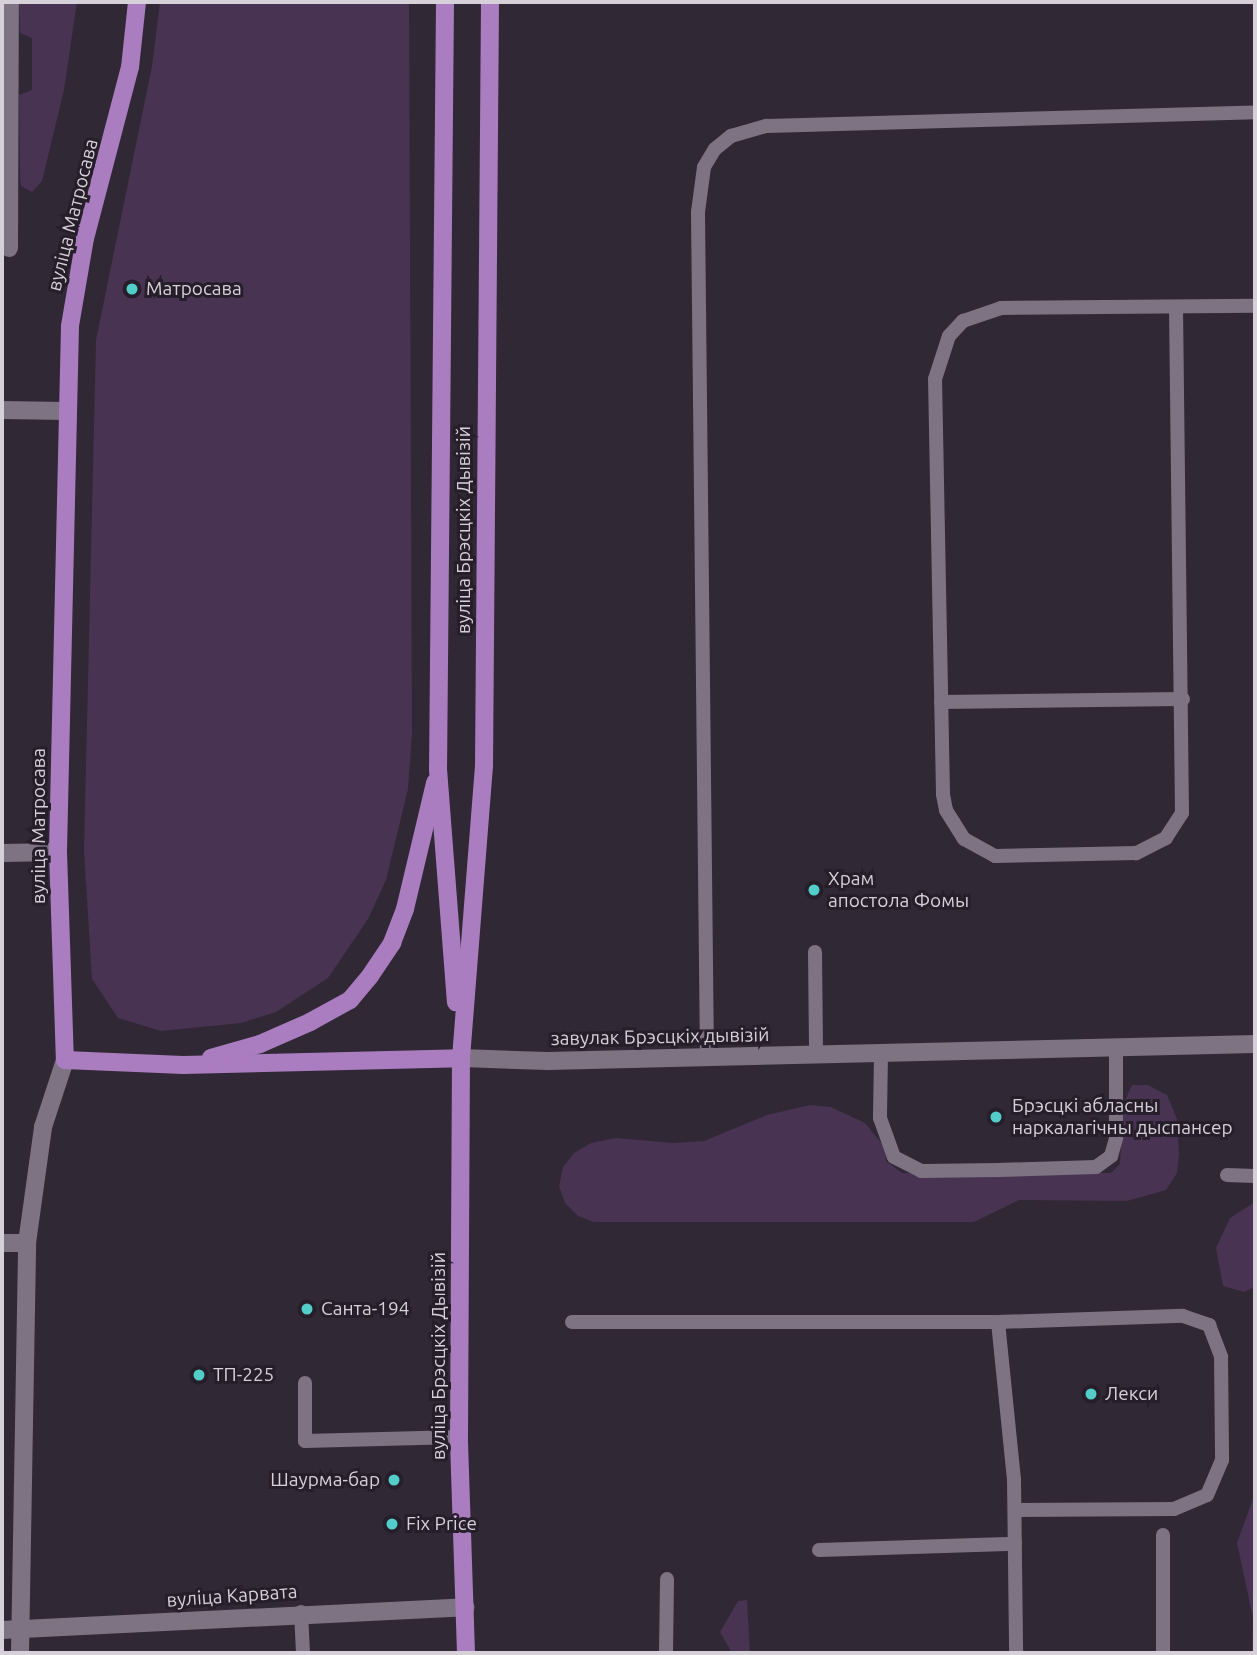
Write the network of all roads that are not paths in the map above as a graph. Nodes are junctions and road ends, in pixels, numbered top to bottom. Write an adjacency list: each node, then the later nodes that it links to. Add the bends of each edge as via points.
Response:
1 (10, 2): 6 (street)
2 (137, 2): 10 (main road, вуліца Матросава, via 120,118 74,292)
3 (444, 2): 13 (main road, вуліца Брэсцкіх Дывізій)
4 (490, 2): 21 (main road, вуліца Брэсцкіх Дывізій, via 484,766)
5 (1255, 112): 22 (lane, via 767,126 731,136 715,149 704,167 698,212)
6 (9, 248)
7 (1255, 306): 8 (lane)
8 (1177, 307): 11 (lane); 12 (lane, via 1001,308 963,321 949,336 935,379)
9 (2, 410): 10 (street)
10 (65, 411): 14 (main road, вуліца Матросава)
11 (1183, 699): 12 (lane); 12 (lane, via 1182,813 1166,838 1136,853 1118,856 1013,858 978,850 949,817 943,794)
12 (941, 702)
13 (438, 769): 21 (main road, вуліца Брэсцкіх Дывізій); 24 (main road, via 405,909 392,943 350,1000 260,1044)
14 (58, 852): 15 (street); 23 (main road, вуліца Матросава)
15 (2, 853)
16 (815, 952): 20 (lane)
17 (1255, 1044): 18 (street, завулак Брэсцкіх дывізій)
18 (1116, 1048): 19 (street, завулак Брэсцкіх дывізій); 19 (lane, via 1116,1138 1111,1156 1096,1167 1011,1170 920,1171 902,1165 883,1133)
19 (881, 1053): 20 (street, завулак Брэсцкіх дывізій)
20 (816, 1055): 22 (street, завулак Брэсцкіх дывізій)
21 (460, 1058): 22 (street, завулак Брэсцкіх дывізій); 24 (main road, завулак Брэсцкіх дывізій); 32 (main road, вуліца Брэсцкіх Дывізій)
22 (707, 1058)
23 (65, 1059): 24 (main road, завулак Брэсцкіх дывізій); 28 (street, вуліца Матросава, via 43,1127)
24 (183, 1065)
25 (1227, 1175): 26 (lane)
26 (1255, 1176)
27 (2, 1243): 28 (street)
28 (27, 1243): 40 (street, вуліца Матросава)
29 (572, 1322): 30 (lane)
30 (998, 1322): 33 (lane); 33 (lane, via 1193,1316 1209,1325 1222,1357 1222,1460 1207,1495 1174,1509)
31 (305, 1383): 32 (lane, via 305,1441)
32 (459, 1437): 38 (main road, вуліца Брэсцкіх Дывізій)
33 (1015, 1510): 35 (lane)
34 (1163, 1535): 46 (lane)
35 (1015, 1544): 36 (lane); 45 (lane)
36 (819, 1550)
37 (667, 1579): 44 (lane)
38 (465, 1607): 39 (street, вуліца Карвата); 43 (main road, вуліца Брэсцкіх Дывізій)
39 (301, 1612): 40 (street, вуліца Карвата); 42 (lane)
40 (11, 1630): 41 (street, вуліца Матросава)
41 (20, 1653)
42 (303, 1653)
43 (466, 1653)
44 (666, 1653)
45 (1016, 1653)
46 (1163, 1653)

